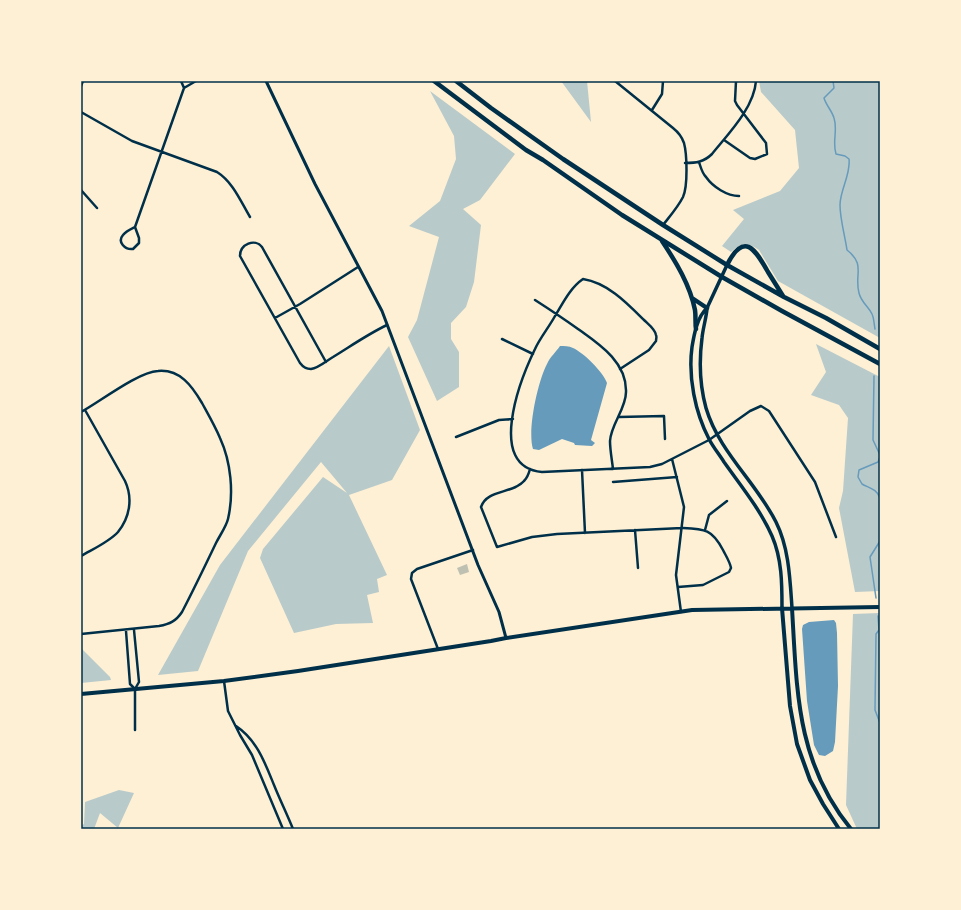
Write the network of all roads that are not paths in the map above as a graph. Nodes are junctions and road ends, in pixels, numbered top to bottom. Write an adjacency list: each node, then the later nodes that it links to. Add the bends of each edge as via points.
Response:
1 (182, 81): 10 (street)
2 (196, 81): 10 (street)
3 (266, 81): 26 (street)
4 (434, 81): 24 (highway, via 526,150)
5 (456, 81): 22 (highway, via 563,159)
6 (615, 81): 11 (street)
7 (663, 81): 11 (street, via 662,94)
8 (736, 81): 13 (street, via 735,101)
9 (756, 81): 13 (street, via 752,99)
10 (184, 88): 15 (street)
11 (652, 110): 17 (street, via 680,135)
12 (81, 112): 15 (street, via 132,141)
13 (743, 114): 14 (street); 14 (street, via 766,143 767,154 755,159 750,158)
14 (724, 140): 16 (street, via 710,157)
15 (162, 152): 21 (street, via 218,172 229,182); 23 (street)
16 (699, 162): 17 (street); 19 (street, via 709,181 725,193)
17 (686, 163): 22 (street, via 683,197)
18 (81, 190): 20 (street)
19 (739, 196)
20 (97, 208)
21 (250, 217)
22 (663, 225): 25 (highway)
23 (135, 228): 23 (street, via 122,236 121,243 127,249 133,249 139,243)
24 (661, 239): 27 (highway); 29 (highway)
25 (728, 265): 27 (main road); 28 (highway); 28 (highway, via 736,251 742,247 751,248 757,253)
26 (358, 267): 31 (street); 35 (street, via 378,301)
27 (722, 277): 32 (main road); 41 (highway)
28 (784, 297): 38 (highway)
29 (692, 298): 32 (highway); 36 (highway, via 696,312)
30 (535, 300): 33 (street)
31 (295, 306): 34 (street); 34 (street, via 262,247 256,242 248,244 241,250 240,256); 40 (street)
32 (707, 308): 36 (main road, via 701,313); 47 (main road, via 700,372 706,408)
33 (557, 314): 39 (street); 42 (street, via 604,348); 42 (street, via 576,284 583,279 592,280 624,300 652,328 656,334 656,341 649,350)
34 (275, 318): 40 (street, via 301,365 309,369)
35 (388, 325): 40 (street); 63 (street)
36 (696, 329): 50 (main road, via 691,374 697,410)
37 (502, 339): 39 (street)
38 (880, 349)
39 (532, 354): 46 (street, via 516,401)
40 (326, 362)
41 (880, 364)
42 (620, 369): 45 (street, via 626,392)
43 (85, 410): 44 (street); 64 (street, via 125,481 130,501 128,513 118,532); 72 (street, via 143,374 158,370 171,372 191,385 220,438 226,455 231,498 228,519 182,612 177,620 168,624)
44 (81, 412)
45 (619, 417): 49 (street, via 664,416); 53 (street, via 610,441)
46 (513, 419): 48 (street, via 499,420); 52 (street, via 510,435 514,454 521,464)
47 (717, 435): 50 (street); 62 (street, via 750,411 761,406 769,411 815,482); 69 (main road, via 779,528 788,558)
48 (456, 437)
49 (665, 439)
50 (709, 440): 51 (street); 68 (main road, via 762,515 773,538 780,566)
51 (672, 459): 53 (street, via 650,467); 55 (street)
52 (530, 469): 54 (street, via 542,472); 61 (street, via 524,481 483,502 481,507 497,547 532,537)
53 (613, 469): 54 (street)
54 (582, 470): 61 (street)
55 (677, 477): 56 (street); 58 (street, via 684,507)
56 (613, 482)
57 (727, 501): 60 (street, via 709,515)
58 (682, 528): 59 (street); 60 (street); 66 (street, via 676,575)
59 (635, 530): 61 (street); 65 (street)
60 (705, 530): 66 (street, via 717,540 731,568 729,572 703,584)
61 (585, 533)
62 (836, 537)
63 (473, 550): 74 (street); 75 (street, via 412,573 411,579)
64 (81, 556)
65 (638, 568)
66 (678, 587): 70 (street)
67 (880, 607): 69 (main road)
68 (782, 608): 69 (main road); 70 (main road); 83 (main road, via 790,706 797,744 810,780)
69 (792, 608): 84 (main road, via 803,729 823,785)
70 (681, 612): 74 (main road)
71 (126, 630): 72 (street); 73 (street); 77 (street, via 130,684)
72 (134, 630): 77 (street, via 139,682)
73 (81, 634)
74 (506, 638): 75 (main road)
75 (438, 650): 76 (main road)
76 (224, 680): 77 (main road); 79 (street, via 227,708)
77 (135, 689): 78 (main road); 80 (street)
78 (81, 694)
79 (236, 725): 81 (street, via 252,755); 82 (street, via 244,731 261,754)
80 (135, 730)
81 (283, 829)
82 (293, 829)
83 (839, 829)
84 (851, 829)

